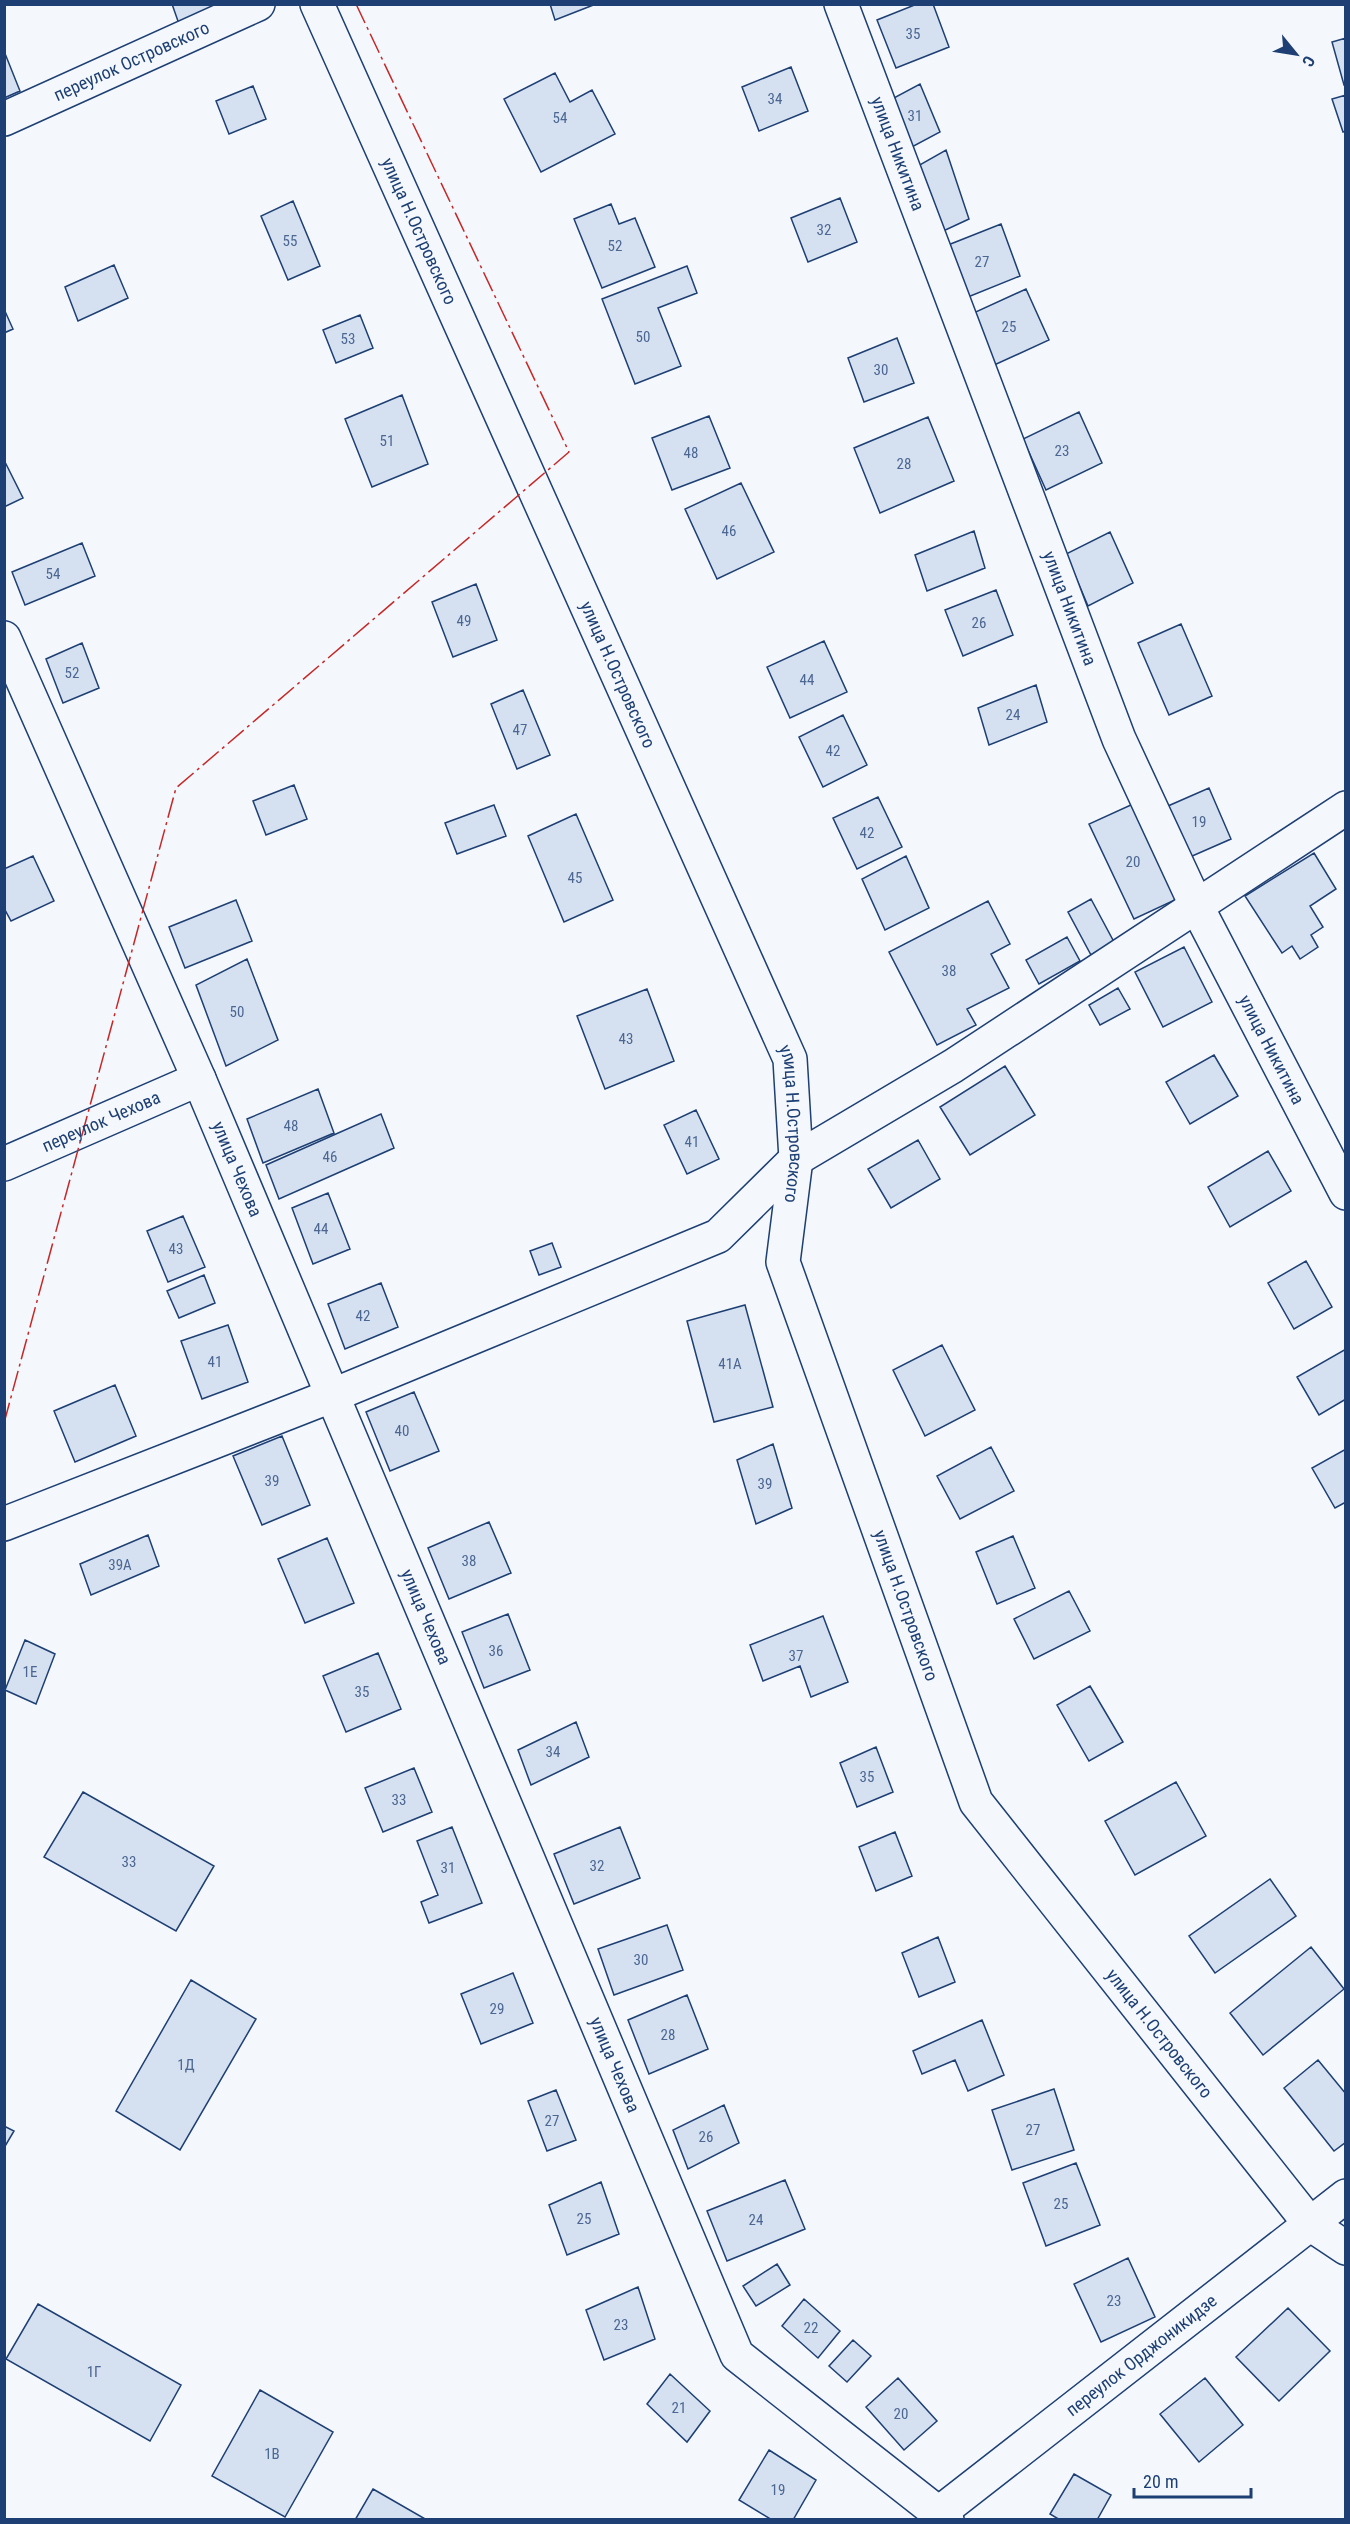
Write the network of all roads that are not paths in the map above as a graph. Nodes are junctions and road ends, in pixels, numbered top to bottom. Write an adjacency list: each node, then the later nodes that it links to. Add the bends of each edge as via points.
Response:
1 (258, 4): 4 (street, переулок Островского)
2 (317, 4): 9 (street, улица Н.Островского, via 790,1059)
3 (841, 4): 7 (street, улица Никитина, via 1119,739)
4 (4, 118)
5 (4, 638): 8 (street, улица Чехова)
6 (1346, 808): 7 (street)
7 (1197, 907): 9 (street, via 953,1066); 11 (street, улица Никитина)
8 (200, 1079): 10 (street, переулок Чехова); 12 (street, улица Чехова)
9 (796, 1159): 12 (street, via 718,1236); 15 (street, улица Н.Островского, via 783,1262 976,1802)
10 (4, 1164)
11 (1346, 1193)
12 (331, 1396): 13 (street); 17 (street, улица Чехова, via 737,2355)
13 (4, 1524)
14 (1346, 2196): 15 (street, переулок Орджоникидзе)
15 (1310, 2223): 16 (street, улица Н.Островского); 17 (street, переулок Орджоникидзе)
16 (1346, 2248)
17 (942, 2517)

